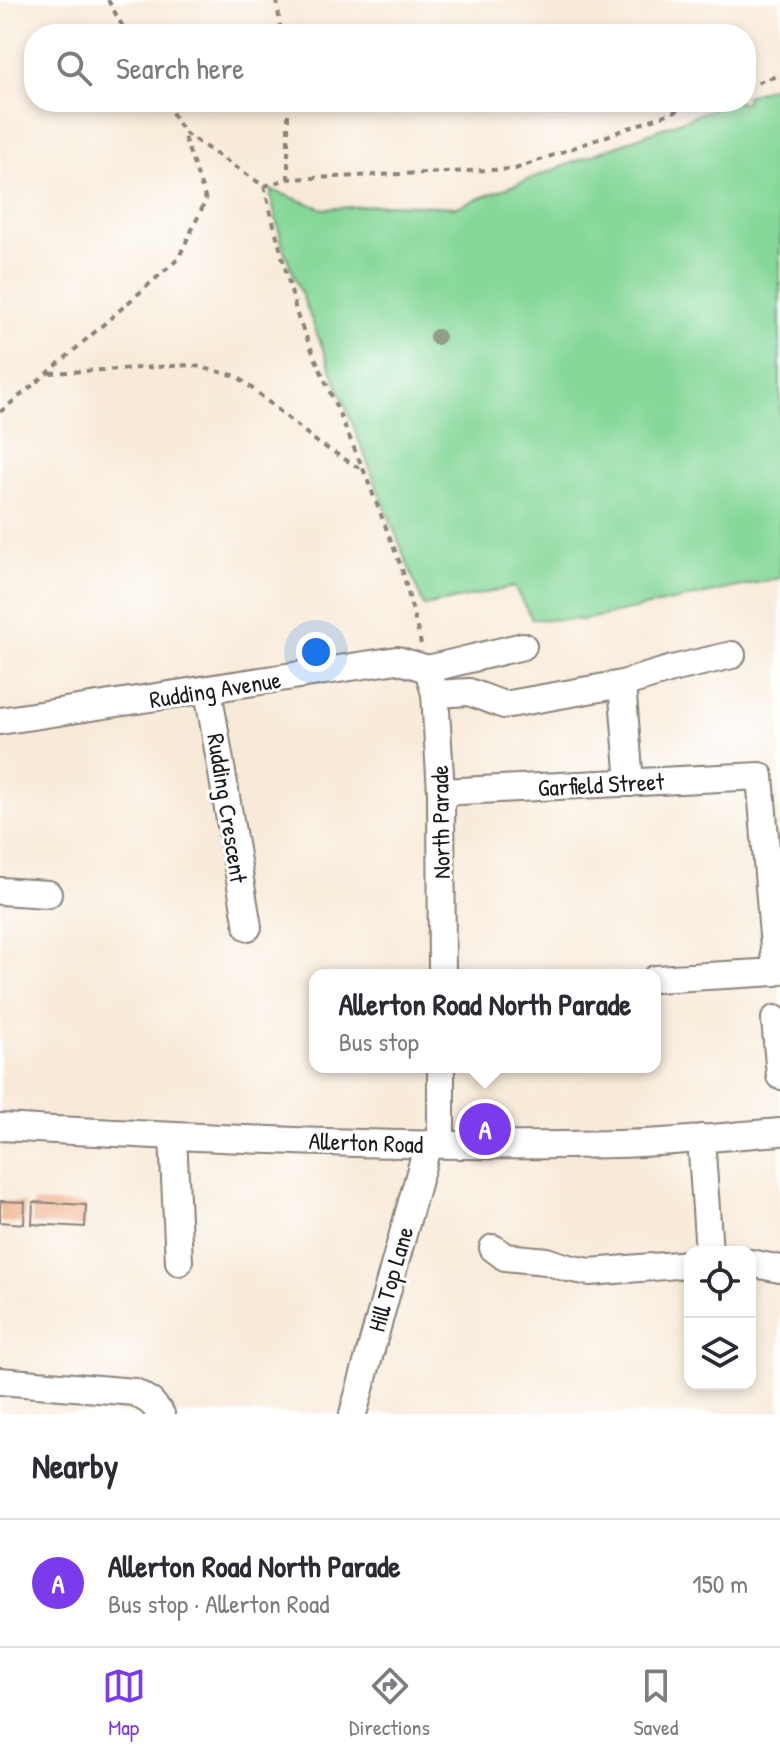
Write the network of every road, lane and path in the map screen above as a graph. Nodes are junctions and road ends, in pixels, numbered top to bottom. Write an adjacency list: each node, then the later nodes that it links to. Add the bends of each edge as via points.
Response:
1 (108, 0): 3 (path)
2 (277, 0): 4 (path)
3 (121, 24)
4 (280, 24)
5 (780, 75): 6 (path)
6 (756, 83)
7 (172, 112): 10 (path)
8 (288, 112): 11 (path)
9 (673, 112): 11 (path, via 515,169)
10 (183, 132): 12 (path); 13 (path, via 206,200 178,259)
11 (288, 179): 12 (path)
12 (264, 186): 15 (path, via 298,318)
13 (48, 373): 14 (path); 15 (path, via 191,365 237,376 317,442)
14 (0, 412)
15 (364, 471): 18 (path, via 402,569)
16 (523, 646): 18 (street)
17 (732, 655): 19 (street)
18 (432, 682): 19 (street, via 504,705); 20 (street, Rudding Avenue, via 397,660); 23 (street, North Parade)
19 (622, 684): 22 (street)
20 (208, 690): 21 (street, Rudding Avenue); 26 (street, Rudding Crescent)
21 (0, 721)
22 (630, 783): 23 (street, Garfield Street); 28 (street, Garfield Street, via 760,776 776,972)
23 (441, 792): 27 (street, North Parade)
24 (0, 891): 25 (street)
25 (48, 894)
26 (248, 927)
27 (442, 969)
28 (661, 979)
29 (775, 1019): 31 (street)
30 (440, 1073): 36 (street)
31 (780, 1076)
32 (0, 1127): 34 (street, Allerton Road)
33 (780, 1132): 35 (street, Allerton Road)
34 (173, 1136): 36 (street, Allerton Road); 39 (street)
35 (701, 1138): 36 (street, Allerton Road, via 619,1144); 37 (street)
36 (434, 1144): 45 (street, Hill Top Lane)
37 (709, 1246)
38 (493, 1248): 40 (street, via 505,1257 590,1272)
39 (179, 1262)
40 (684, 1264)
41 (756, 1264): 42 (street)
42 (780, 1269)
43 (0, 1381): 44 (street, via 135,1392)
44 (161, 1414)
45 (353, 1414)

